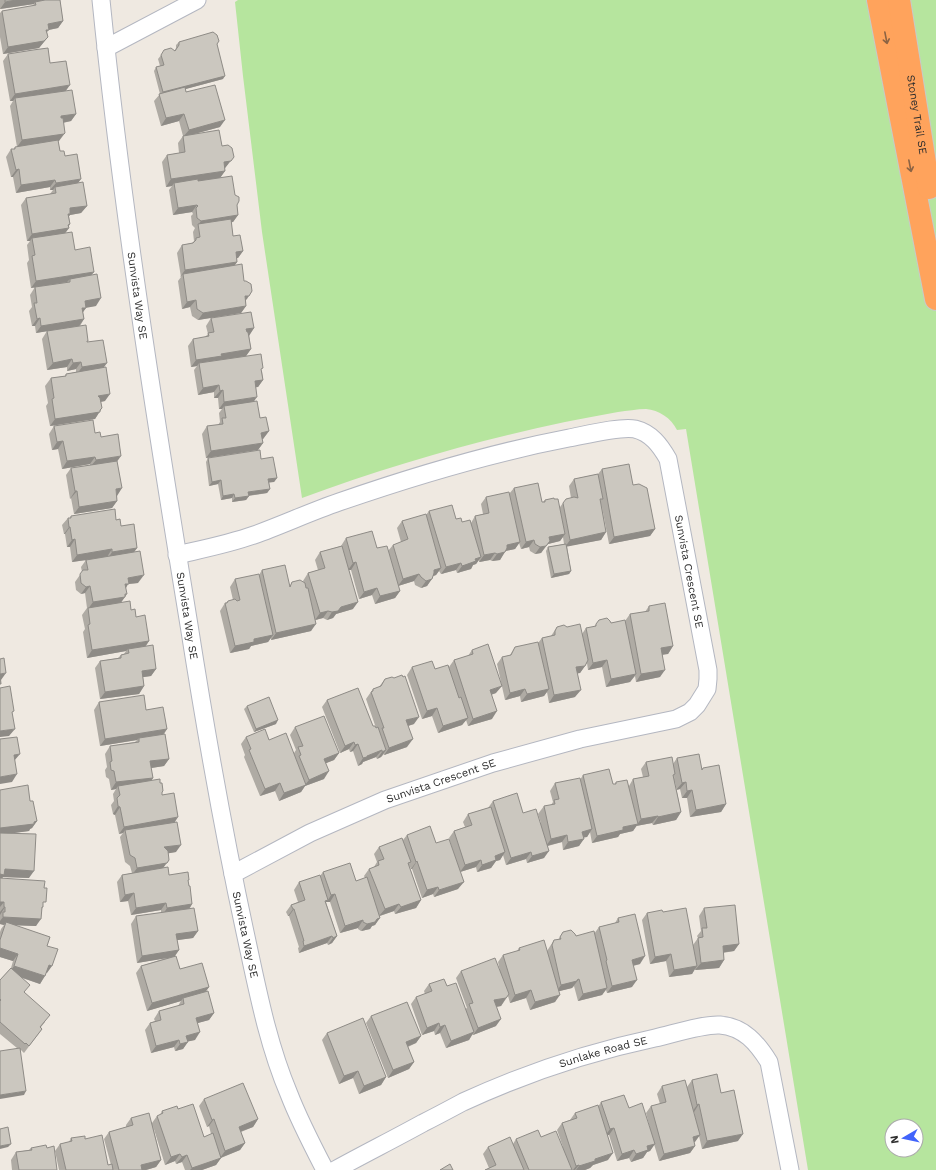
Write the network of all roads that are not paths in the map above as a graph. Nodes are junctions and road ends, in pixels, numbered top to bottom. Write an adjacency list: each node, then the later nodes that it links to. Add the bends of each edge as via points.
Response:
1 (101, 0): 5 (street, Sunvista Way SE)
2 (197, 0): 5 (street)
3 (878, 0): 7 (highway, one-way to 7)
4 (900, 0): 6 (highway, Stoney Trail SE)
5 (106, 48): 8 (street, Sunvista Way SE, via 137,295)
6 (936, 230)
7 (936, 299)
8 (177, 555): 9 (street, Sunvista Way SE, via 202,709); 9 (street, Sunvista Crescent SE, via 248,537 338,503 451,466 555,441 619,429 633,429 652,438 668,459 708,670 707,689 697,705 676,719 580,739 500,761 385,800 310,833)
9 (233, 874): 10 (street, Sunvista Way SE, via 273,1051 288,1093)
10 (325, 1170)
11 (335, 1170): 12 (street, Sunlake Road SE, via 463,1103 510,1082 638,1042 721,1025 736,1029 750,1037 761,1048 769,1062)
12 (790, 1170)

